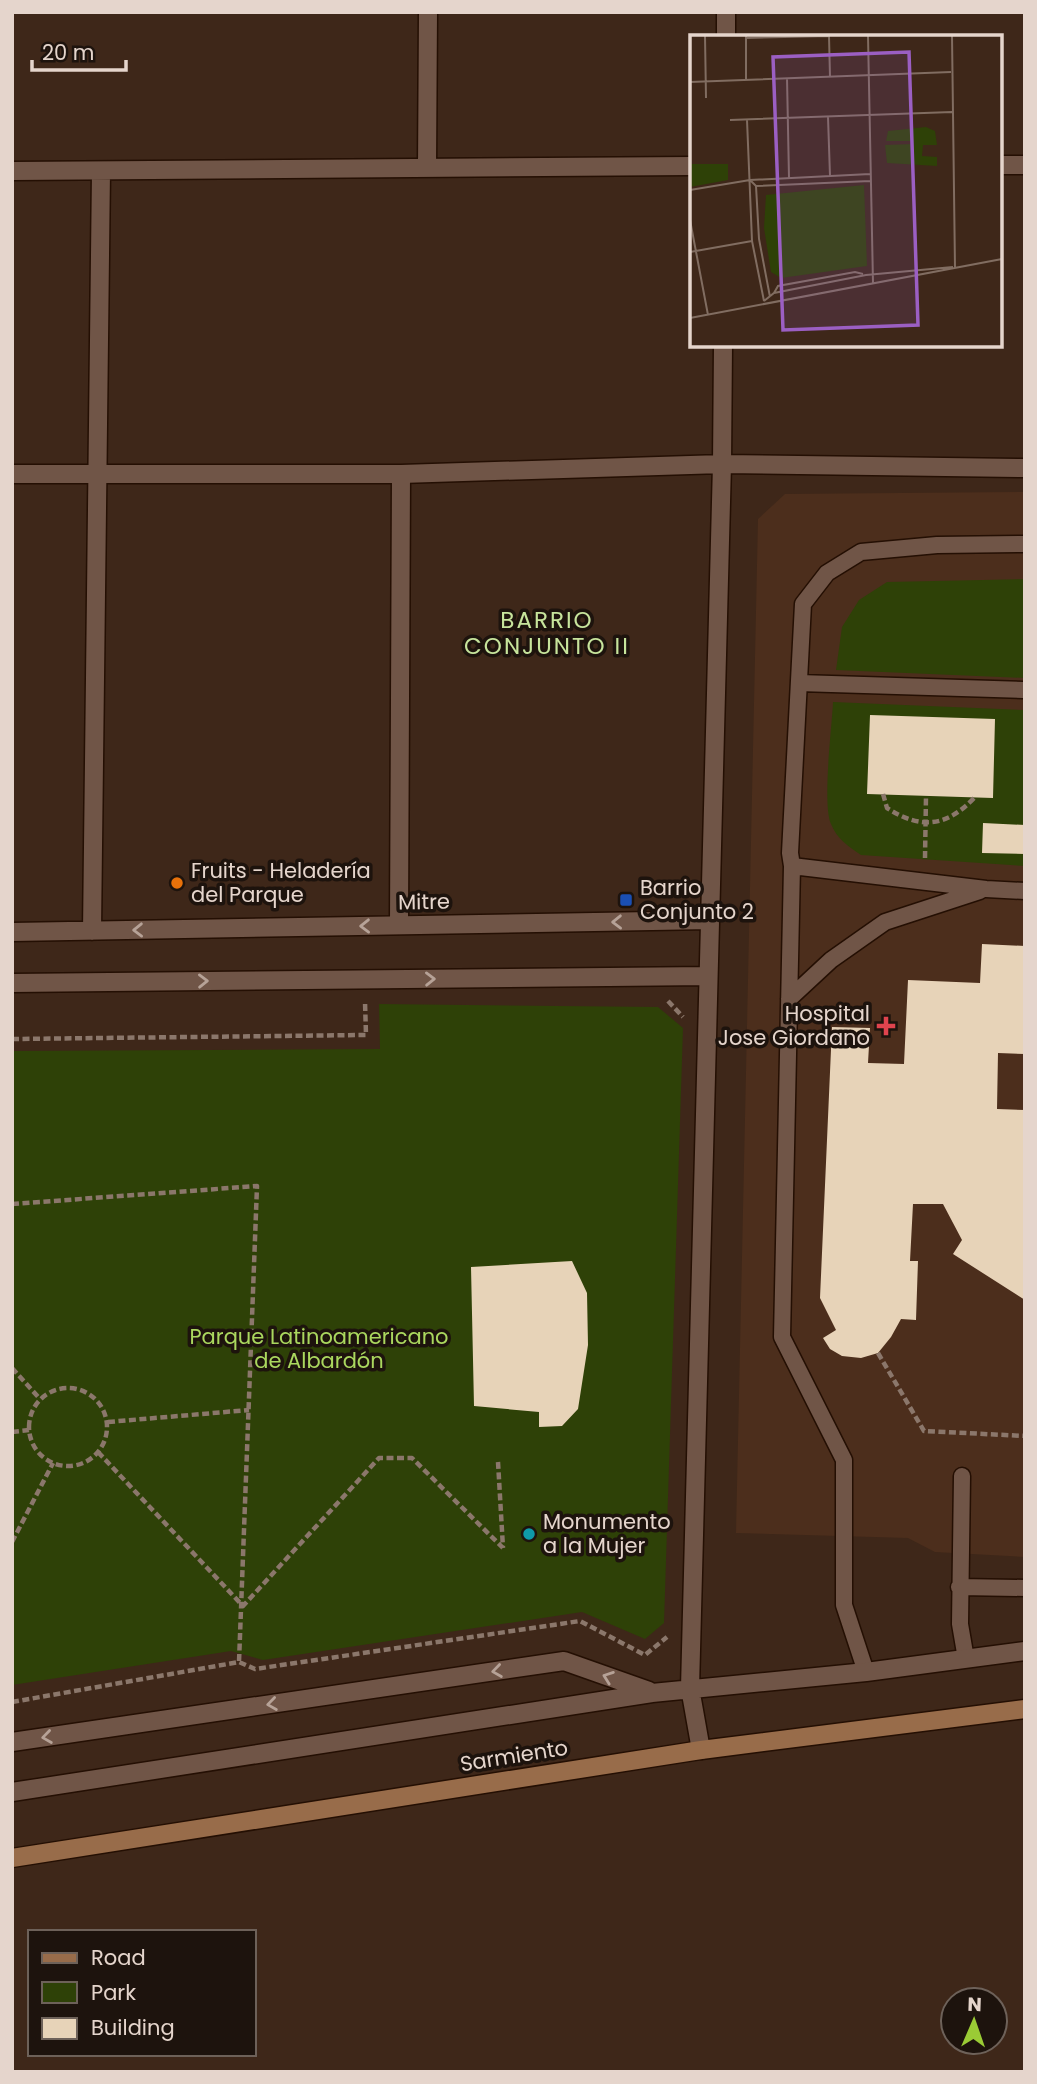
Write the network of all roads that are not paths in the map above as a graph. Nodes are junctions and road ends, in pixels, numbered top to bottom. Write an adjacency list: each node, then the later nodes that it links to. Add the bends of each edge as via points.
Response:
1 (428, 12): 7 (street)
2 (726, 12): 3 (street)
3 (726, 35)
4 (1002, 165): 5 (street)
5 (1025, 165)
6 (690, 166): 7 (street)
7 (427, 169): 9 (street)
8 (12, 171): 9 (street)
9 (101, 171): 14 (street)
10 (723, 346): 11 (street)
11 (722, 464): 12 (street); 15 (street); 22 (street)
12 (1025, 468)
13 (12, 474): 14 (street)
14 (97, 474): 15 (street); 24 (street)
15 (401, 474): 23 (street)
16 (1025, 544): 17 (lane, via 860,552 827,573 803,604)
17 (799, 683): 18 (lane); 19 (lane)
18 (1023, 690)
19 (792, 866): 20 (lane); 28 (lane)
20 (986, 889): 21 (lane); 28 (lane, via 885,922 831,960)
21 (1025, 891)
22 (710, 920): 23 (street, Mitre, one-way to 23); 26 (street)
23 (399, 925): 24 (street, Mitre, one-way to 24)
24 (92, 931): 25 (street, Mitre)
25 (12, 932)
26 (708, 976): 27 (street, one-way to 26); 35 (street)
27 (12, 983)
28 (789, 999): 34 (lane, via 782,1337 844,1460 844,1605)
29 (962, 1476): 30 (lane)
30 (959, 1587): 31 (lane); 33 (lane)
31 (1025, 1588)
32 (1025, 1651): 33 (street)
33 (966, 1659): 34 (street)
34 (866, 1672): 35 (street)
35 (690, 1688): 36 (street); 39 (street)
36 (652, 1693): 38 (street, one-way to 38, via 564,1661); 40 (street)
37 (1025, 1709): 39 (main road, Sarmiento)
38 (12, 1742)
39 (701, 1750): 41 (main road, Sarmiento)
40 (12, 1792)
41 (12, 1858)

